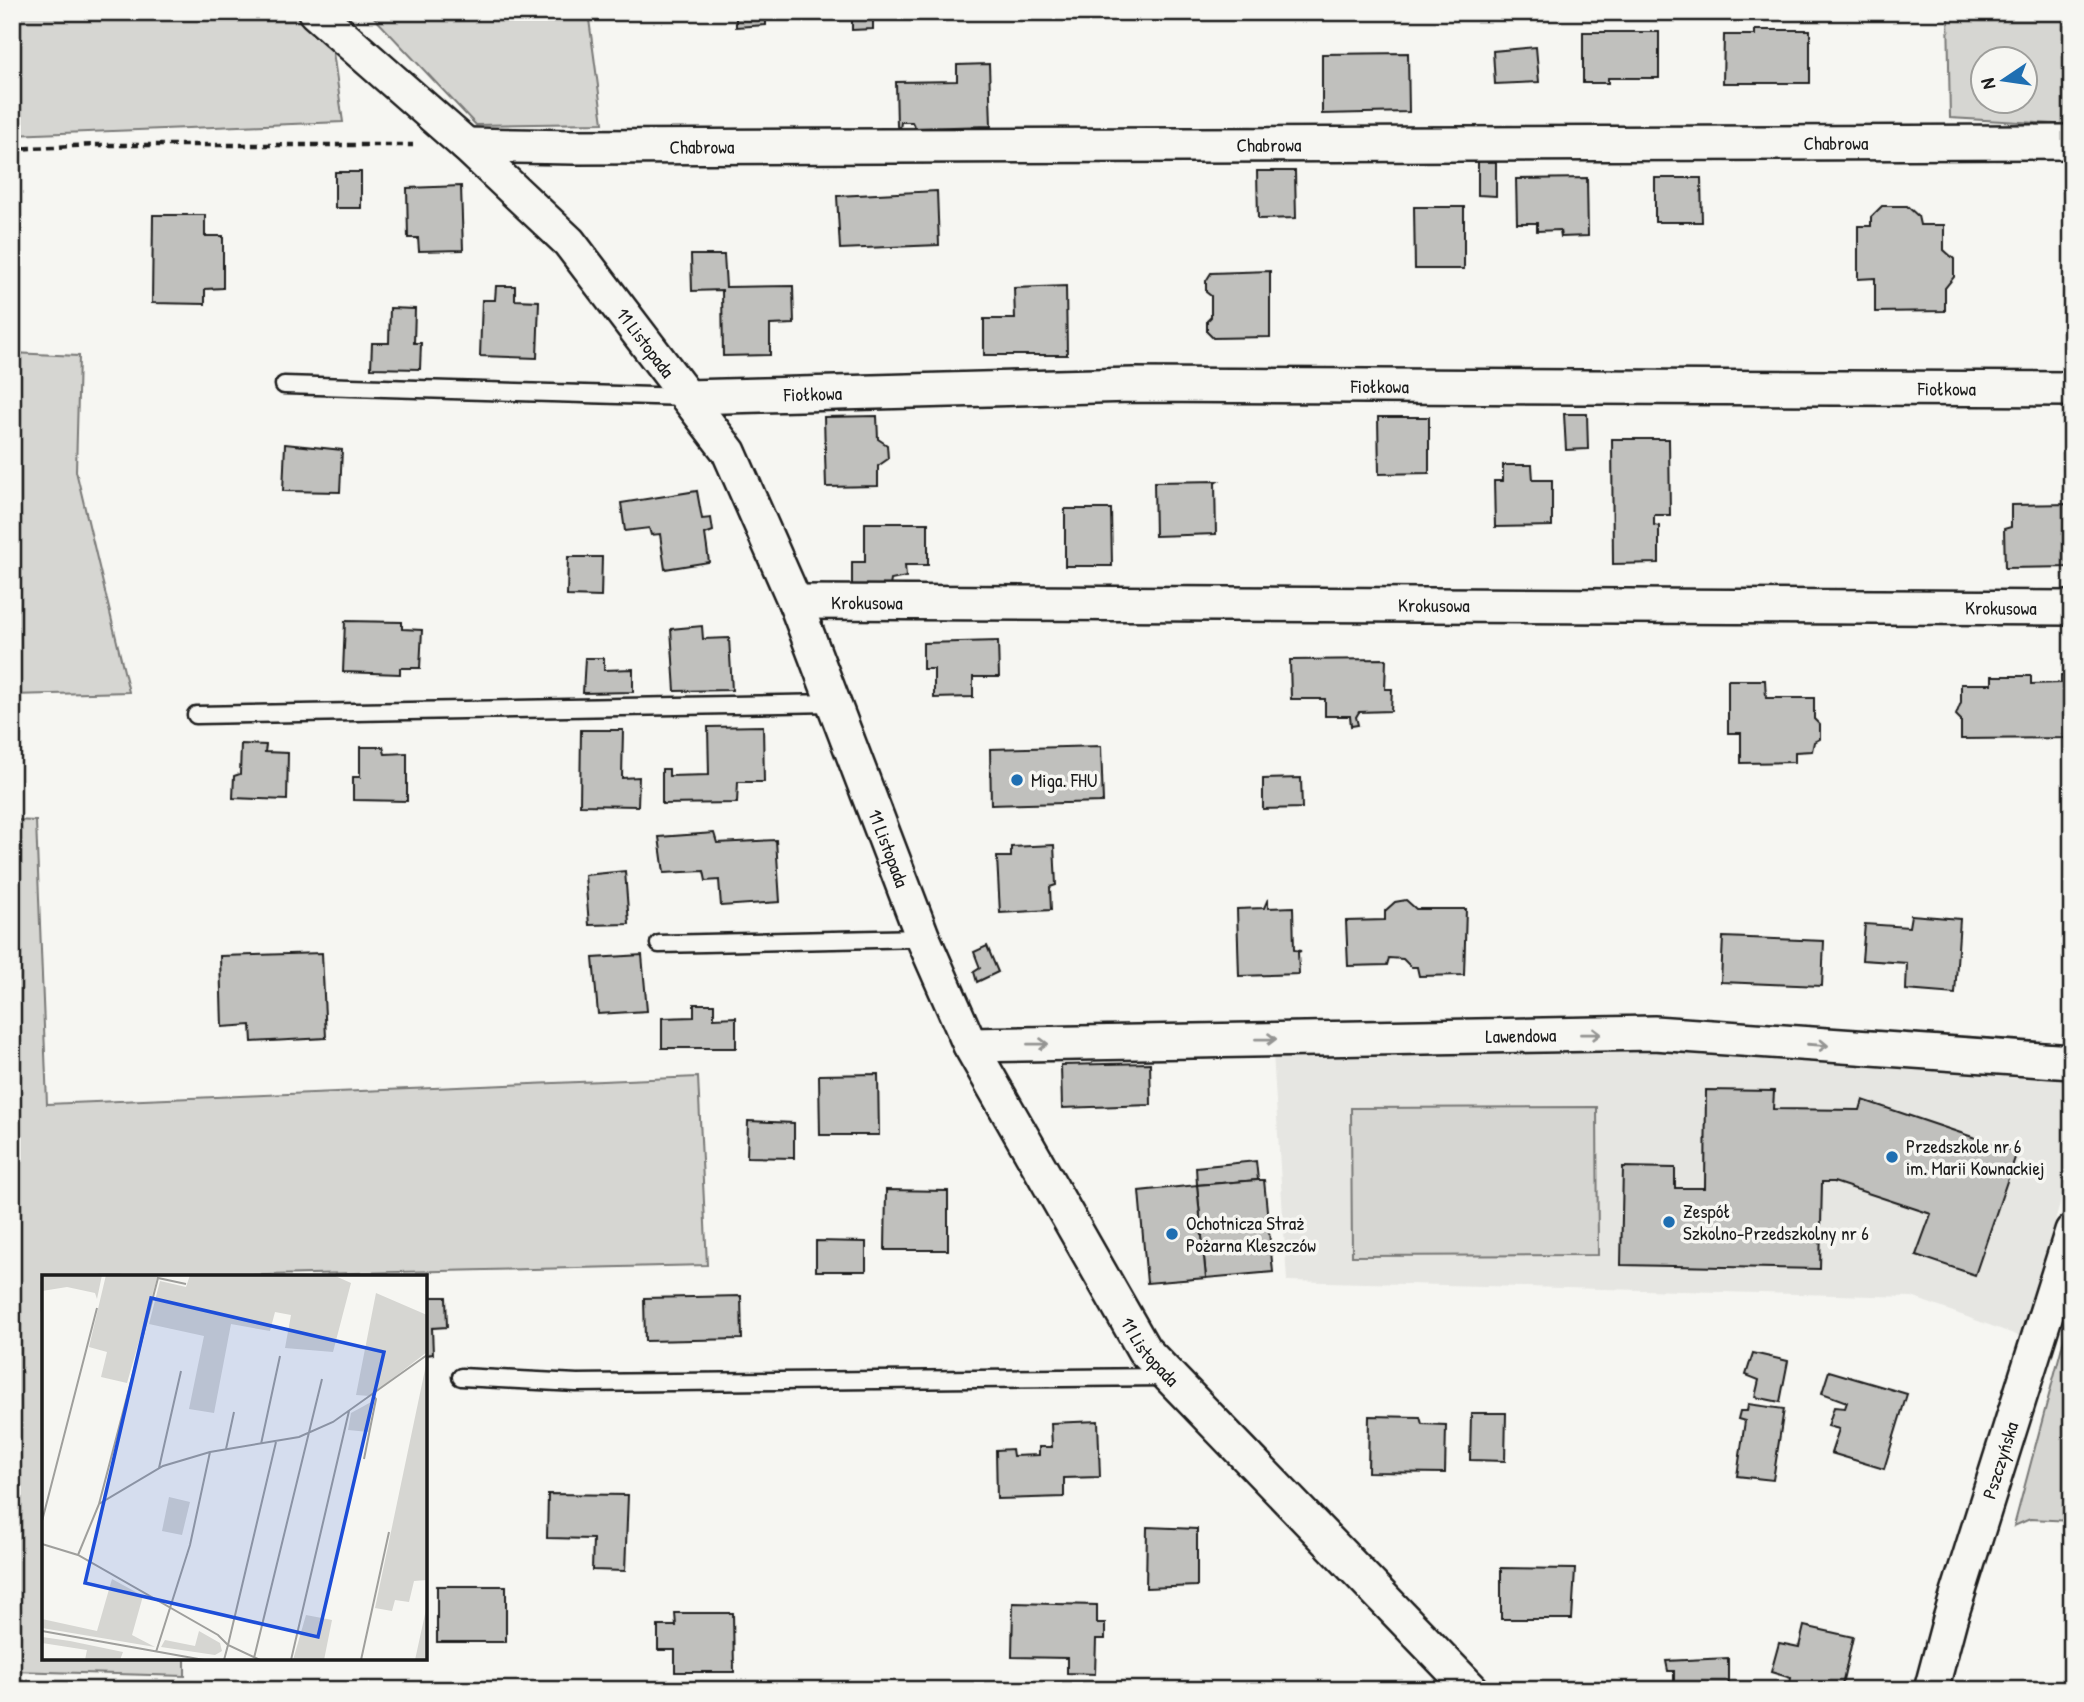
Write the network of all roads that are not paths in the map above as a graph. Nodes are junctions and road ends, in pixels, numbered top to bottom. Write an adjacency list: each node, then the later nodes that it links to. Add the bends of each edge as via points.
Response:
1 (315, 12): 3 (street, 11 Listopada)
2 (2072, 142): 3 (street, Chabrowa)
3 (466, 145): 6 (street, 11 Listopada, via 569,243)
4 (284, 385): 6 (lane)
5 (2072, 389): 6 (street, Fiołkowa, via 1133,385)
6 (687, 397): 7 (street, 11 Listopada, via 729,452)
7 (795, 602): 8 (street, Krokusowa); 9 (street, 11 Listopada)
8 (2072, 608)
9 (834, 703): 10 (lane); 11 (street, 11 Listopada)
10 (196, 715)
11 (923, 938): 12 (lane); 13 (street, 11 Listopada)
12 (659, 944)
13 (970, 1045): 14 (street, Lawendowa, one-way to 14, via 1654,1033); 17 (street, 11 Listopada, via 1144,1350)
14 (2072, 1062)
15 (2072, 1231): 19 (street, Pszczyńska)
16 (461, 1377): 17 (lane, via 577,1383)
17 (1170, 1377): 18 (street, 11 Listopada)
18 (1472, 1690)
19 (1931, 1690)

